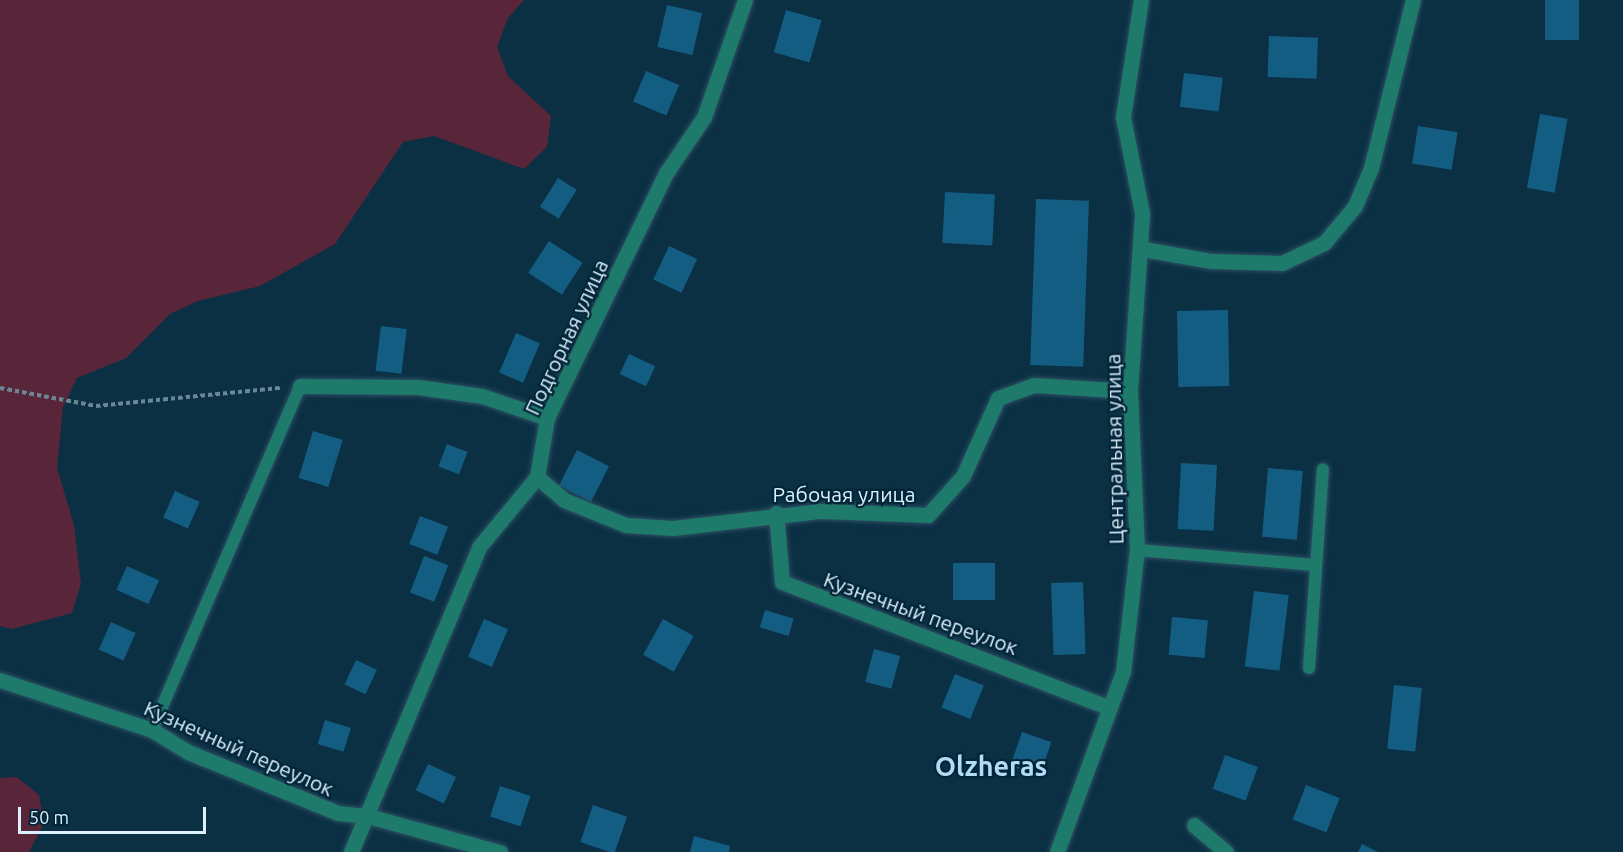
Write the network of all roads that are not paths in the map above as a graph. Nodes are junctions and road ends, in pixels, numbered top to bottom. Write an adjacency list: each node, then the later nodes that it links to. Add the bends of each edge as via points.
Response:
1 (745, 0): 7 (street, Подгорная улица, via 704,117 666,173)
2 (1142, 0): 4 (street, Центральная улица, via 1123,117 1142,213)
3 (1413, 0): 4 (street, via 1371,168 1355,206 1324,243 1282,263 1212,261)
4 (1143, 249): 6 (street, Центральная улица)
5 (300, 386): 7 (street, via 418,387 482,396); 16 (lane)
6 (1130, 391): 10 (street, Рабочая улица, via 1034,385 998,398 963,476 928,515); 11 (street, Центральная улица)
7 (547, 418): 9 (street, Подгорная улица)
8 (1323, 469): 12 (lane)
9 (537, 477): 10 (street, Рабочая улица, via 564,500 626,525 673,528); 17 (street, via 479,547)
10 (776, 513): 15 (street, Кузнечный переулок, via 782,582)
11 (1137, 550): 12 (lane); 15 (street, Центральная улица, via 1123,672)
12 (1315, 565): 13 (lane)
13 (1309, 668)
14 (0, 680): 16 (street, Кузнечный переулок)
15 (1110, 708): 21 (street, Центральная улица)
16 (152, 730): 17 (street, Кузнечный переулок, via 188,752 300,800 338,813)
17 (368, 816): 19 (street); 20 (street, Кузнечный переулок)
18 (1194, 825): 22 (street)
19 (351, 852)
20 (500, 852)
21 (1057, 852)
22 (1226, 852)

